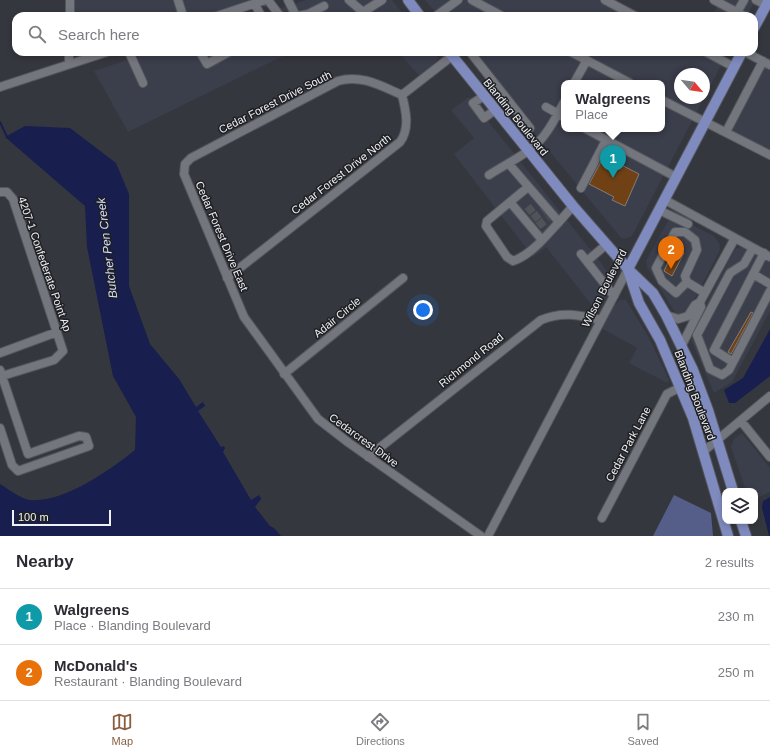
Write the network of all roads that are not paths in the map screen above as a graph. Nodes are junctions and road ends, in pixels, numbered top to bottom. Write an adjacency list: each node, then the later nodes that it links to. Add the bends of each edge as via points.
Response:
1 (70, 0): 17 (street)
2 (178, 0): 18 (street)
3 (267, 0): 15 (street); 21 (street)
4 (288, 0): 22 (street)
5 (349, 0): 6 (street, via 363,12)
6 (382, 0)
7 (408, 0): 24 (main road)
8 (458, 0): 25 (street)
9 (472, 0): 26 (street)
10 (605, 0): 27 (street)
11 (714, 0): 28 (street)
12 (744, 0): 29 (street)
13 (756, 0): 14 (street)
14 (768, 2): 30 (main road)
15 (255, 4): 19 (street); 20 (street)
16 (324, 6): 23 (street)
17 (70, 12)
18 (182, 12)
19 (237, 12)
20 (259, 12)
21 (277, 12)
22 (295, 12)
23 (312, 12)
24 (417, 12)
25 (443, 12)
26 (494, 12)
27 (628, 12)
28 (734, 12)
29 (740, 12)
30 (758, 19)
31 (69, 56): 45 (street)
32 (94, 56): 45 (street)
33 (131, 56): 49 (street)
34 (202, 56): 35 (street, via 207,64)
35 (222, 56)
36 (448, 56): 51 (street)
37 (452, 56): 60 (main road, Blanding Boulevard)
38 (473, 56): 56 (street)
39 (579, 56): 43 (street)
40 (716, 56): 46 (street)
41 (740, 56): 46 (main road, Wilson Boulevard)
42 (753, 56): 44 (street)
43 (587, 60): 47 (street); 48 (street)
44 (766, 63): 58 (street)
45 (68, 64): 50 (street)
46 (734, 67): 55 (main road, Wilson Boulevard)
47 (576, 80)
48 (624, 80)
49 (143, 84)
50 (0, 87)
51 (402, 95): 62 (street, Cedar Forest Drive South, via 365,79 338,81 191,158); 85 (street, Cedar Forest Drive North, via 406,125 404,137 400,142)
52 (665, 101): 55 (street)
53 (546, 107): 54 (street)
54 (561, 115): 60 (street, via 544,137)
55 (706, 121): 58 (street); 65 (main road, Wilson Boulevard)
56 (530, 128)
57 (591, 132): 59 (street)
58 (726, 132): 61 (street)
59 (606, 140): 65 (street); 67 (street)
60 (527, 151): 63 (street); 71 (main road, Blanding Boulevard)
61 (770, 155)
62 (185, 164): 85 (street, Cedar Forest Drive East, via 184,174)
63 (509, 164): 64 (street); 66 (street)
64 (490, 175)
65 (676, 178): 69 (main road, Wilson Boulevard)
66 (528, 187): 70 (street); 74 (street, via 538,203)
67 (581, 188)
68 (0, 192): 96 (street, 4207-1 Confederate Point Ap, via 7,192 13,199)
69 (665, 200): 72 (main road, Wilson Boulevard); 73 (street)
70 (510, 202): 77 (street, via 525,214); 77 (street, via 487,221 486,226 507,257 513,261 518,259)
71 (573, 206): 74 (street); 78 (main road, Blanding Boulevard)
72 (659, 210): 75 (street); 83 (main road, Wilson Boulevard)
73 (693, 215): 75 (street); 76 (street)
74 (559, 222): 77 (street)
75 (687, 228): 87 (street, via 695,240 697,250 685,276); 87 (street, via 675,232 656,268 662,281 676,293)
76 (735, 238): 79 (street); 90 (street)
77 (542, 240)
78 (607, 244): 82 (street); 83 (main road, Blanding Boulevard)
79 (753, 248): 81 (street); 99 (street, via 744,264 730,273 697,335 710,369 716,373 726,374)
80 (581, 254): 82 (street)
81 (767, 255): 84 (street)
82 (587, 261): 91 (street)
83 (628, 269): 91 (street, Wilson Boulevard); 93 (main road, Blanding Boulevard, via 652,293); 102 (main road, Blanding Boulevard, via 639,303 660,340)
84 (753, 274): 88 (street); 99 (street, via 714,350)
85 (227, 278): 94 (street, Cedar Forest Drive East)
86 (404, 278): 101 (street, Adair Circle)
87 (687, 282): 90 (street)
88 (770, 284)
89 (770, 291): 99 (street)
90 (705, 293): 92 (street)
91 (614, 296): 95 (street, Wilson Boulevard)
92 (700, 302): 93 (street, via 683,318); 97 (street, via 701,308)
93 (666, 315): 97 (main road, Blanding Boulevard)
94 (244, 317): 101 (street, Cedarcrest Drive)
95 (601, 320): 108 (street, Richmond Road, via 572,313 550,316 536,322); 114 (street, Wilson Boulevard)
96 (57, 332): 98 (street); 100 (street, 4207-1 Confederate Point Ap, via 63,351 54,360)
97 (682, 345): 106 (main road, Blanding Boulevard)
98 (0, 353)
99 (733, 362)
100 (1, 373): 105 (street, via 28,454 79,436 86,437 89,446 18,471 12,465)
101 (284, 374): 108 (street, Cedarcrest Drive, via 327,428)
102 (681, 386): 107 (main road, Blanding Boulevard); 111 (street, Cedar Park Lane, via 667,394)
103 (770, 396): 104 (street)
104 (741, 421): 106 (street); 109 (street)
105 (0, 428)
106 (718, 440): 107 (street); 110 (main road, Blanding Boulevard)
107 (704, 451): 115 (main road, Blanding Boulevard)
108 (368, 457): 113 (street, Cedarcrest Drive)
109 (770, 457)
110 (732, 488)
111 (602, 518)
112 (742, 524): 116 (main road)
113 (481, 536)
114 (488, 536)
115 (728, 536)
116 (746, 536)

